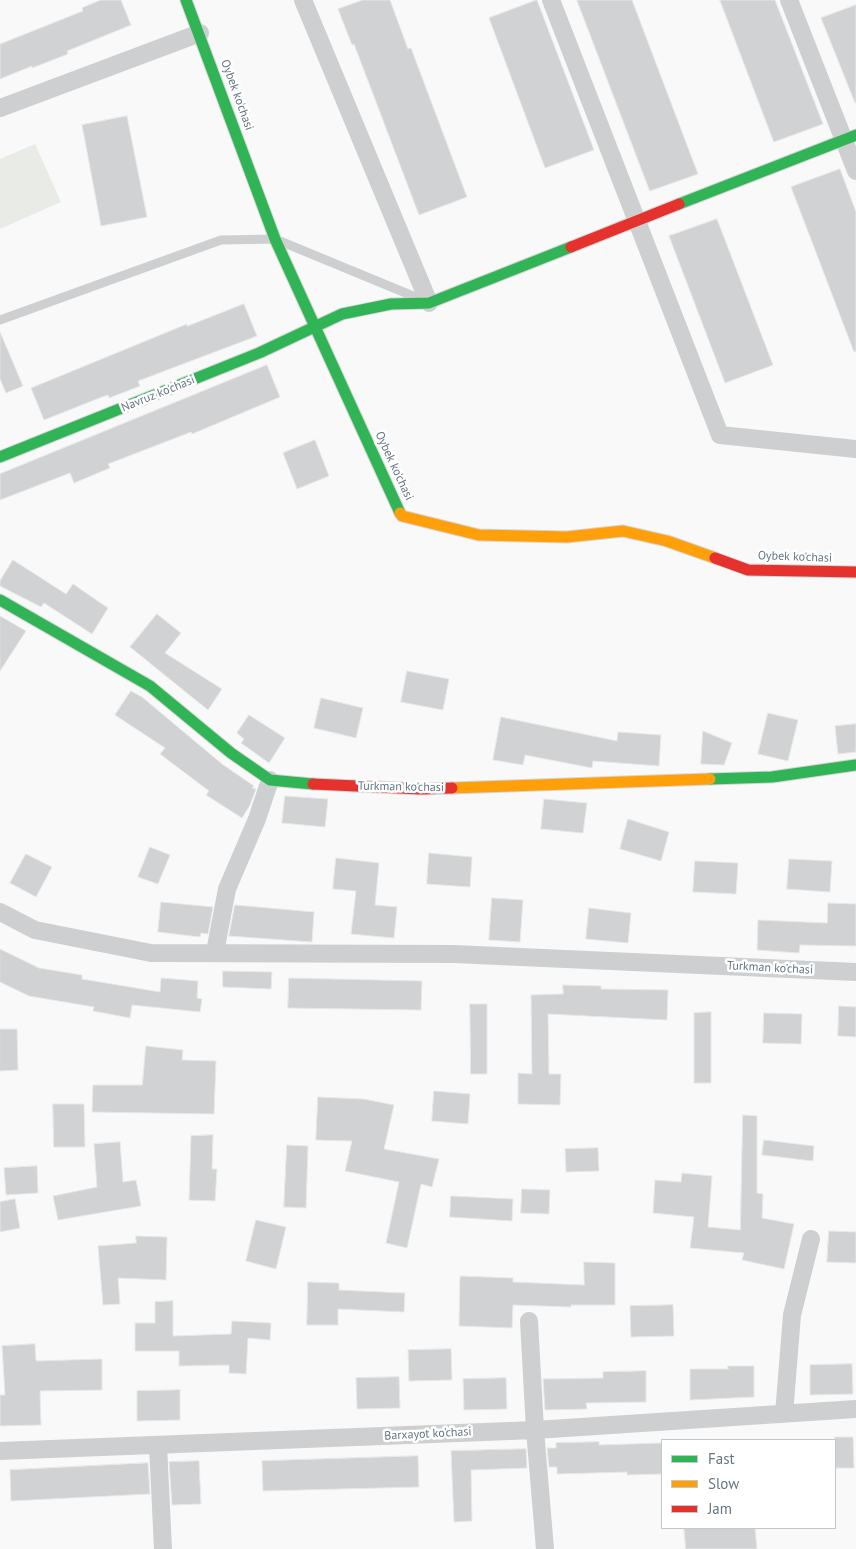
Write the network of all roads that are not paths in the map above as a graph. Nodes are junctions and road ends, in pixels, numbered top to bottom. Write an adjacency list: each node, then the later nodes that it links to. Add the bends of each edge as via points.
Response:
1 (186, 0): 5 (street, Oybek ko'chasi)
2 (303, 0): 11 (street)
3 (551, 0): 9 (street)
4 (789, 0): 7 (street)
5 (200, 33): 6 (street); 10 (street, Oybek ko'chasi)
6 (0, 108)
7 (850, 137): 8 (street); 9 (street, Navruz ko'chasi)
8 (856, 171)
9 (638, 221): 11 (street, Navruz ko'chasi); 14 (street, via 720,435)
10 (274, 238): 11 (lane); 12 (lane, via 221,240); 13 (street, Oybek ko'chasi)
11 (429, 303): 13 (street, Navruz ko'chasi, via 391,304 342,314)
12 (0, 320)
13 (314, 327): 15 (street, Navruz ko'chasi, via 259,353); 16 (street, Oybek ko'chasi, via 402,516 479,535 567,537 623,531 667,541 748,570)
14 (856, 449)
15 (0, 457)
16 (856, 572)
17 (0, 600): 19 (street, Turkman ko'chasi, via 150,686 231,753)
18 (856, 765): 19 (street, Turkman ko'chasi, via 772,777 421,789)
19 (270, 780): 21 (street, via 227,889)
20 (0, 912): 21 (street, Turkman ko'chasi, via 35,930 151,953)
21 (215, 952): 22 (street, Turkman ko'chasi, via 454,954)
22 (856, 972)
23 (811, 1239): 26 (street, via 792,1315)
24 (529, 1321): 27 (street)
25 (856, 1409): 26 (street, Barxayot ko'chasi)
26 (784, 1414): 27 (street, Barxayot ko'chasi)
27 (535, 1430): 28 (street, Barxayot ko'chasi); 31 (street)
28 (158, 1445): 29 (street, Barxayot ko'chasi); 30 (street)
29 (0, 1451)
30 (163, 1549)
31 (545, 1549)

